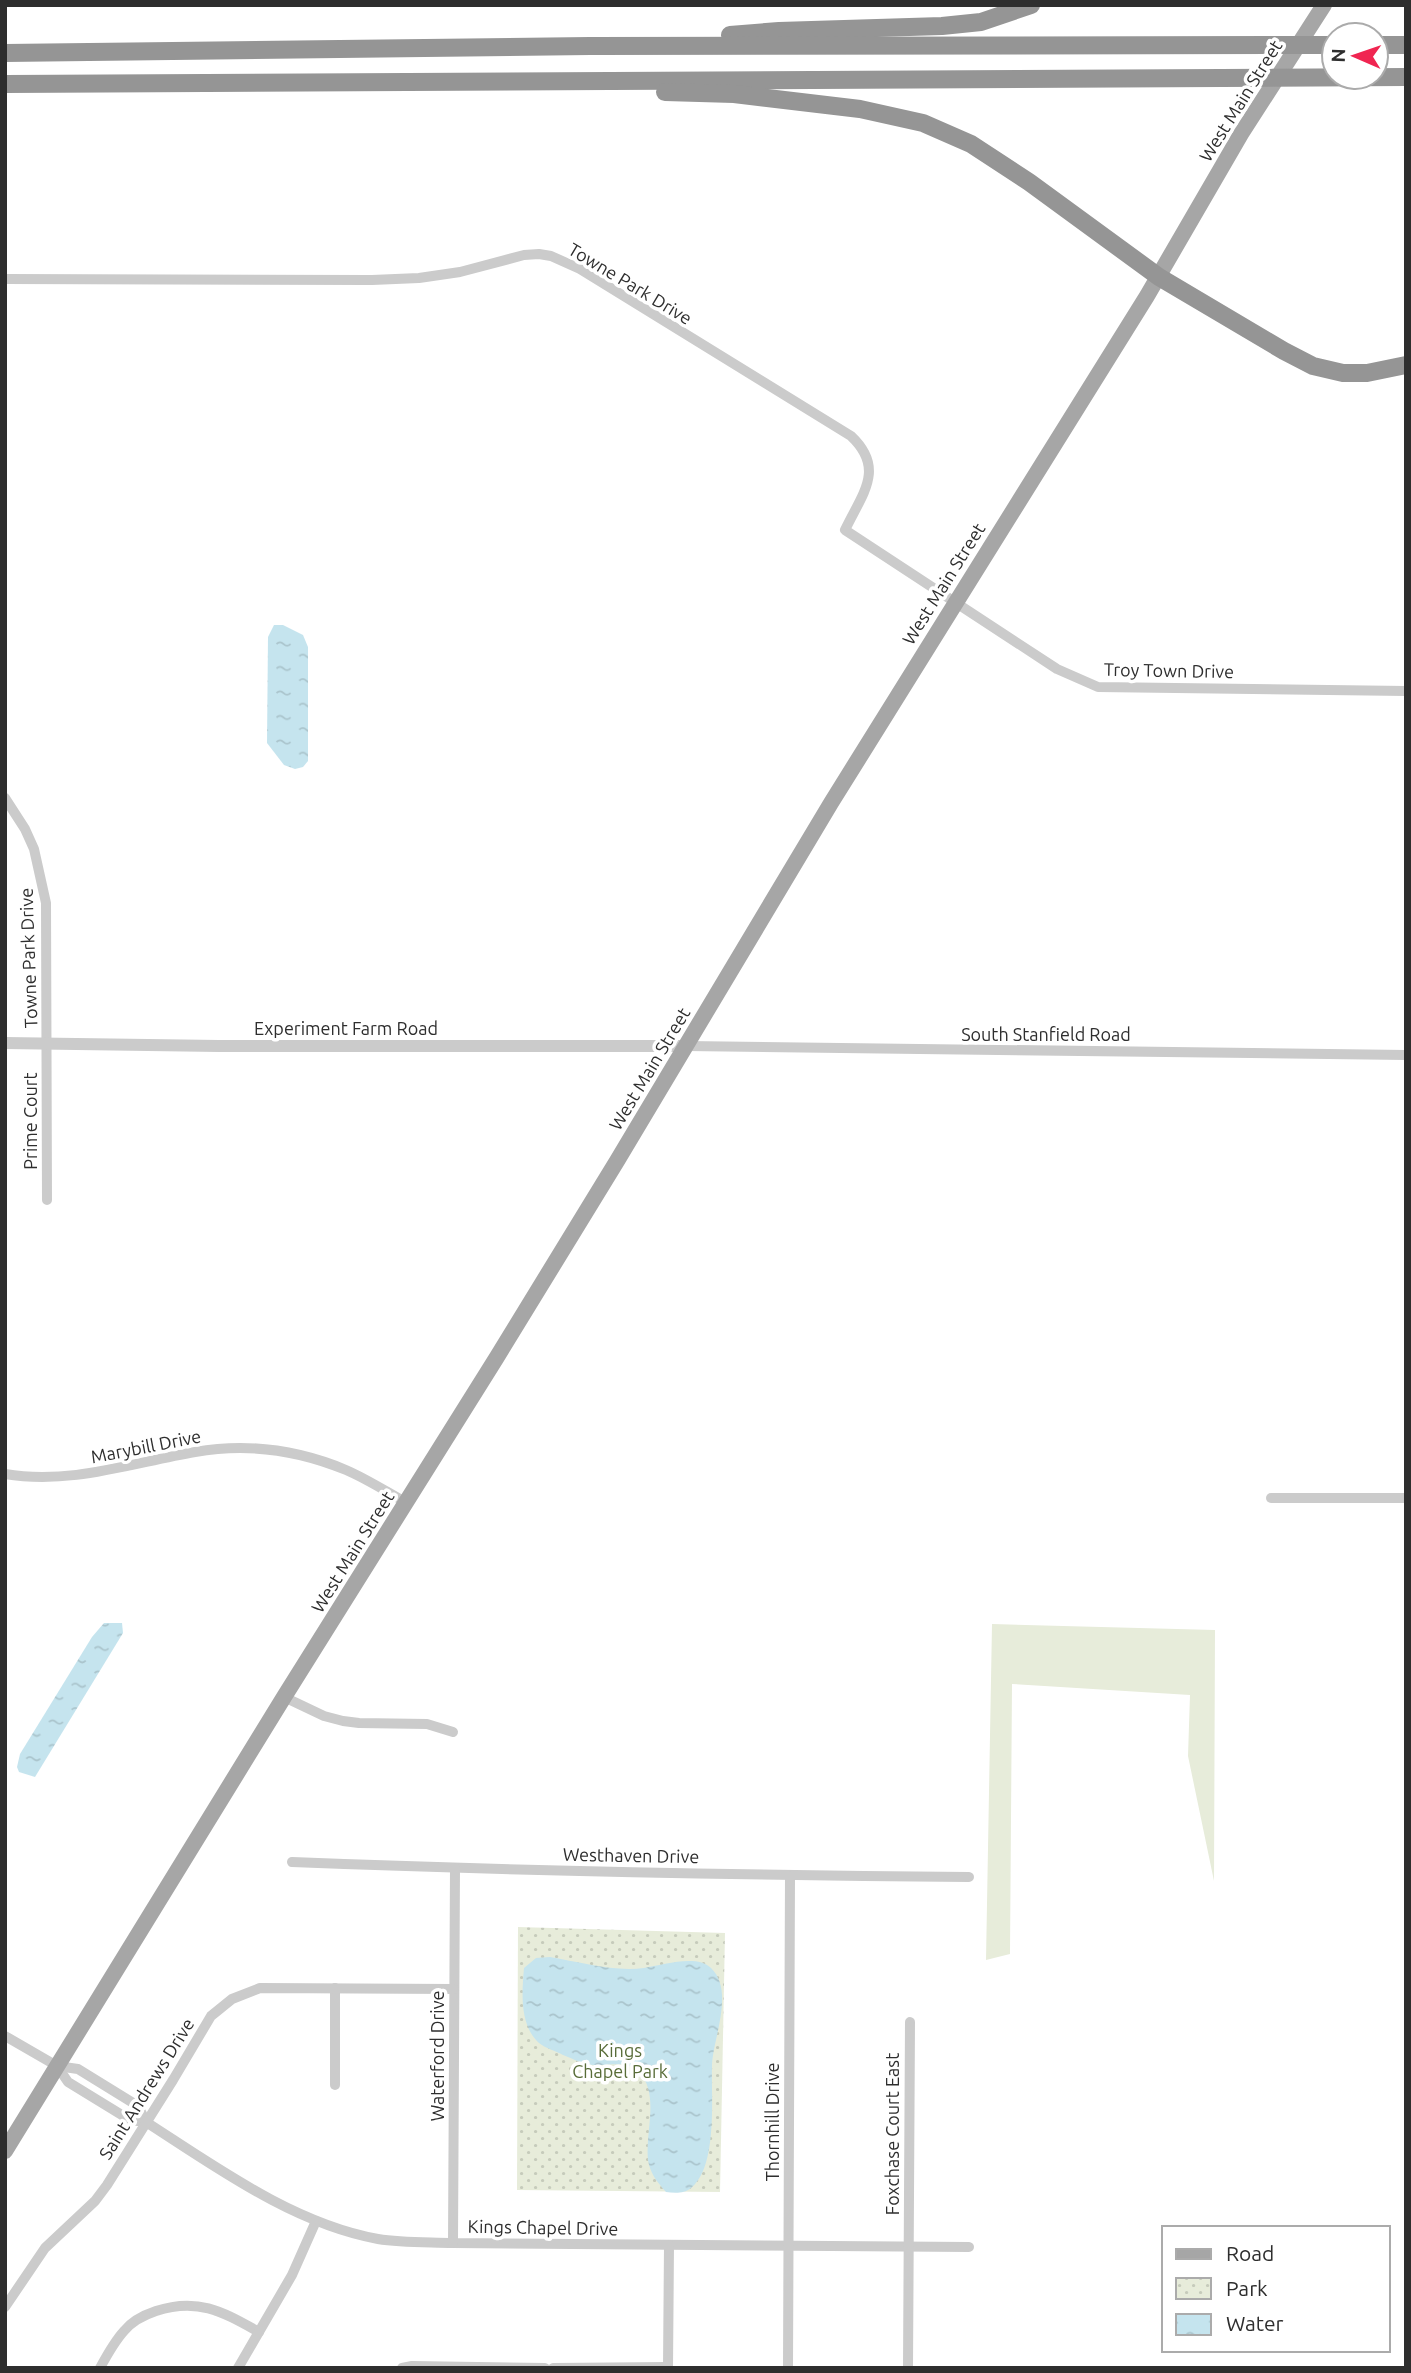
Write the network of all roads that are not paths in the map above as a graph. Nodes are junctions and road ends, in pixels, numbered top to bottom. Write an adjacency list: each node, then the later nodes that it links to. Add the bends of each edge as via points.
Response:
1 (1031, 5): 4 (highway, via 981,22 942,26 779,31)
2 (1324, 5): 9 (main road, West Main Street, via 1241,134)
3 (1320, 45): 4 (highway)
4 (590, 46): 5 (highway)
5 (5, 53)
6 (1406, 77): 7 (highway)
7 (500, 82): 8 (highway); 9 (highway, via 734,94 860,109 923,123 971,144 1029,181)
8 (5, 84)
9 (1159, 277): 11 (highway, via 1313,366 1367,373); 12 (main road, West Main Street)
10 (5, 279): 12 (street, Towne Park Drive, via 372,280 460,272 524,255 551,256 580,269 850,436 862,447 870,466 869,480 845,530)
11 (1406, 365)
12 (955, 602): 13 (street, Troy Town Drive, via 1057,669 1098,687); 17 (main road, West Main Street)
13 (1406, 691)
14 (5, 798): 16 (street, Towne Park Drive, via 34,849 46,903)
15 (5, 1043): 16 (street, Experiment Farm Road)
16 (47, 1043): 17 (street, Experiment Farm Road); 19 (street, Prime Court)
17 (686, 1046): 18 (street, South Stanfield Road); 23 (main road, West Main Street)
18 (1406, 1055)
19 (47, 1200)
20 (5, 1474): 23 (street, Marybill Drive, via 65,1477 196,1451 283,1450 349,1471)
21 (1271, 1498): 22 (street)
22 (1406, 1498)
23 (407, 1503): 24 (main road, West Main Street)
24 (284, 1697): 25 (street, via 343,1721 428,1724); 34 (main road, West Main Street)
25 (453, 1731)
26 (292, 1862): 27 (street, Westhaven Drive)
27 (456, 1868): 28 (street, Westhaven Drive); 31 (street, Waterford Drive)
28 (790, 1876): 29 (street, Westhaven Drive); 41 (street, Thornhill Drive)
29 (969, 1877)
30 (335, 1988): 31 (street, Saint Andrews Drive); 35 (street); 36 (street, Saint Andrews Drive, via 260,1988 232,1999 211,2016)
31 (454, 1989): 39 (street, Waterford Drive)
32 (909, 2022): 42 (street, Foxchase Court East)
33 (5, 2036): 34 (street)
34 (57, 2066): 36 (street, Kings Chapel Drive, via 79,2089 130,2120); 36 (street, Kings Chapel Drive, via 78,2069 138,2106); 37 (main road, West Main Street)
35 (335, 2085)
36 (146, 2122): 38 (street, Kings Chapel Drive, via 237,2181); 44 (street, Saint Andrews Drive, via 107,2185 40,2255)
37 (5, 2151)
38 (316, 2221): 39 (street, Kings Chapel Drive, via 377,2239); 45 (street)
39 (453, 2243): 40 (street, Kings Chapel Drive)
40 (669, 2245): 41 (street, Kings Chapel Drive); 47 (street)
41 (789, 2245): 42 (street, Kings Chapel Drive); 53 (street, Thornhill Drive)
42 (909, 2246): 43 (street, Kings Chapel Drive); 54 (street, Foxchase Court East)
43 (969, 2247)
44 (5, 2307)
45 (259, 2332): 48 (street, via 206,2307 164,2309 142,2316 125,2329); 49 (street)
46 (437, 2367): 50 (street); 51 (street)
47 (668, 2367): 52 (street)
48 (100, 2368)
49 (238, 2368)
50 (402, 2368)
51 (545, 2368)
52 (553, 2368)
53 (788, 2368)
54 (908, 2368)

